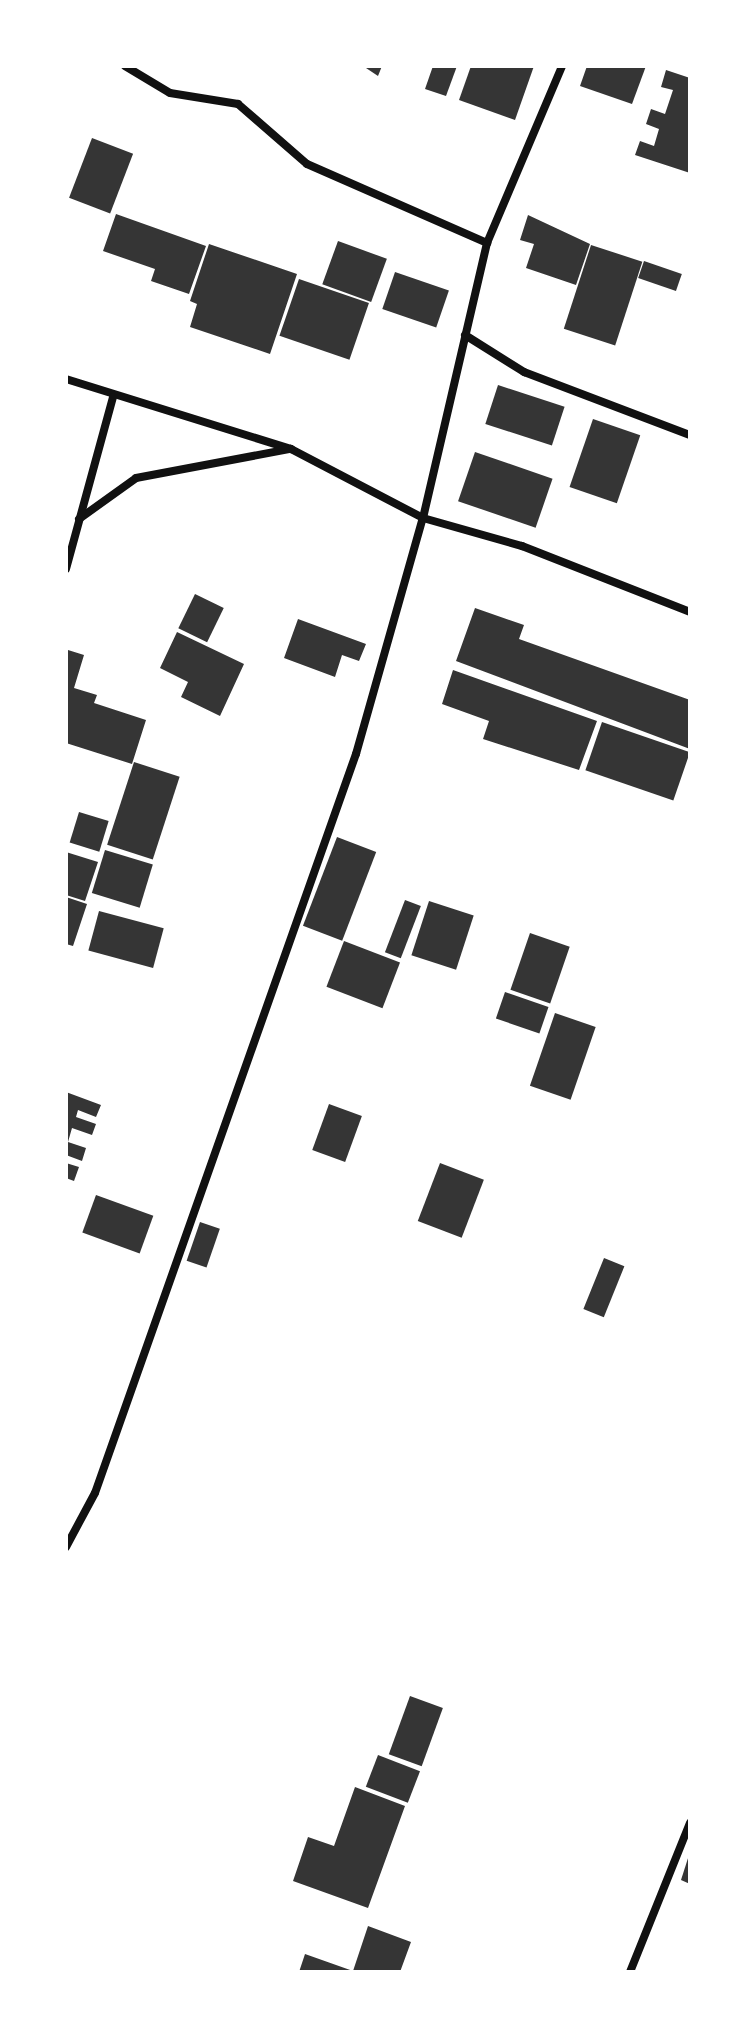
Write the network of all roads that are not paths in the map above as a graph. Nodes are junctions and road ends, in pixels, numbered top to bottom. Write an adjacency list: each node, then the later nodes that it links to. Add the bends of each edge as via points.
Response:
1 (125, 66): 3 (street, via 170,93 238,104 307,164)
2 (562, 66): 3 (street)
3 (487, 243): 4 (street)
4 (465, 335): 7 (street, via 524,372); 9 (street)
5 (66, 379): 6 (street)
6 (113, 397): 8 (street); 10 (street)
7 (690, 435)
8 (291, 449): 9 (street); 10 (street, via 136,478)
9 (423, 518): 12 (street, via 522,546); 13 (street, via 356,754 95,1493)
10 (79, 519): 11 (street)
11 (66, 569)
12 (690, 612)
13 (66, 1547)
14 (690, 1823): 15 (street)
15 (630, 1972)

